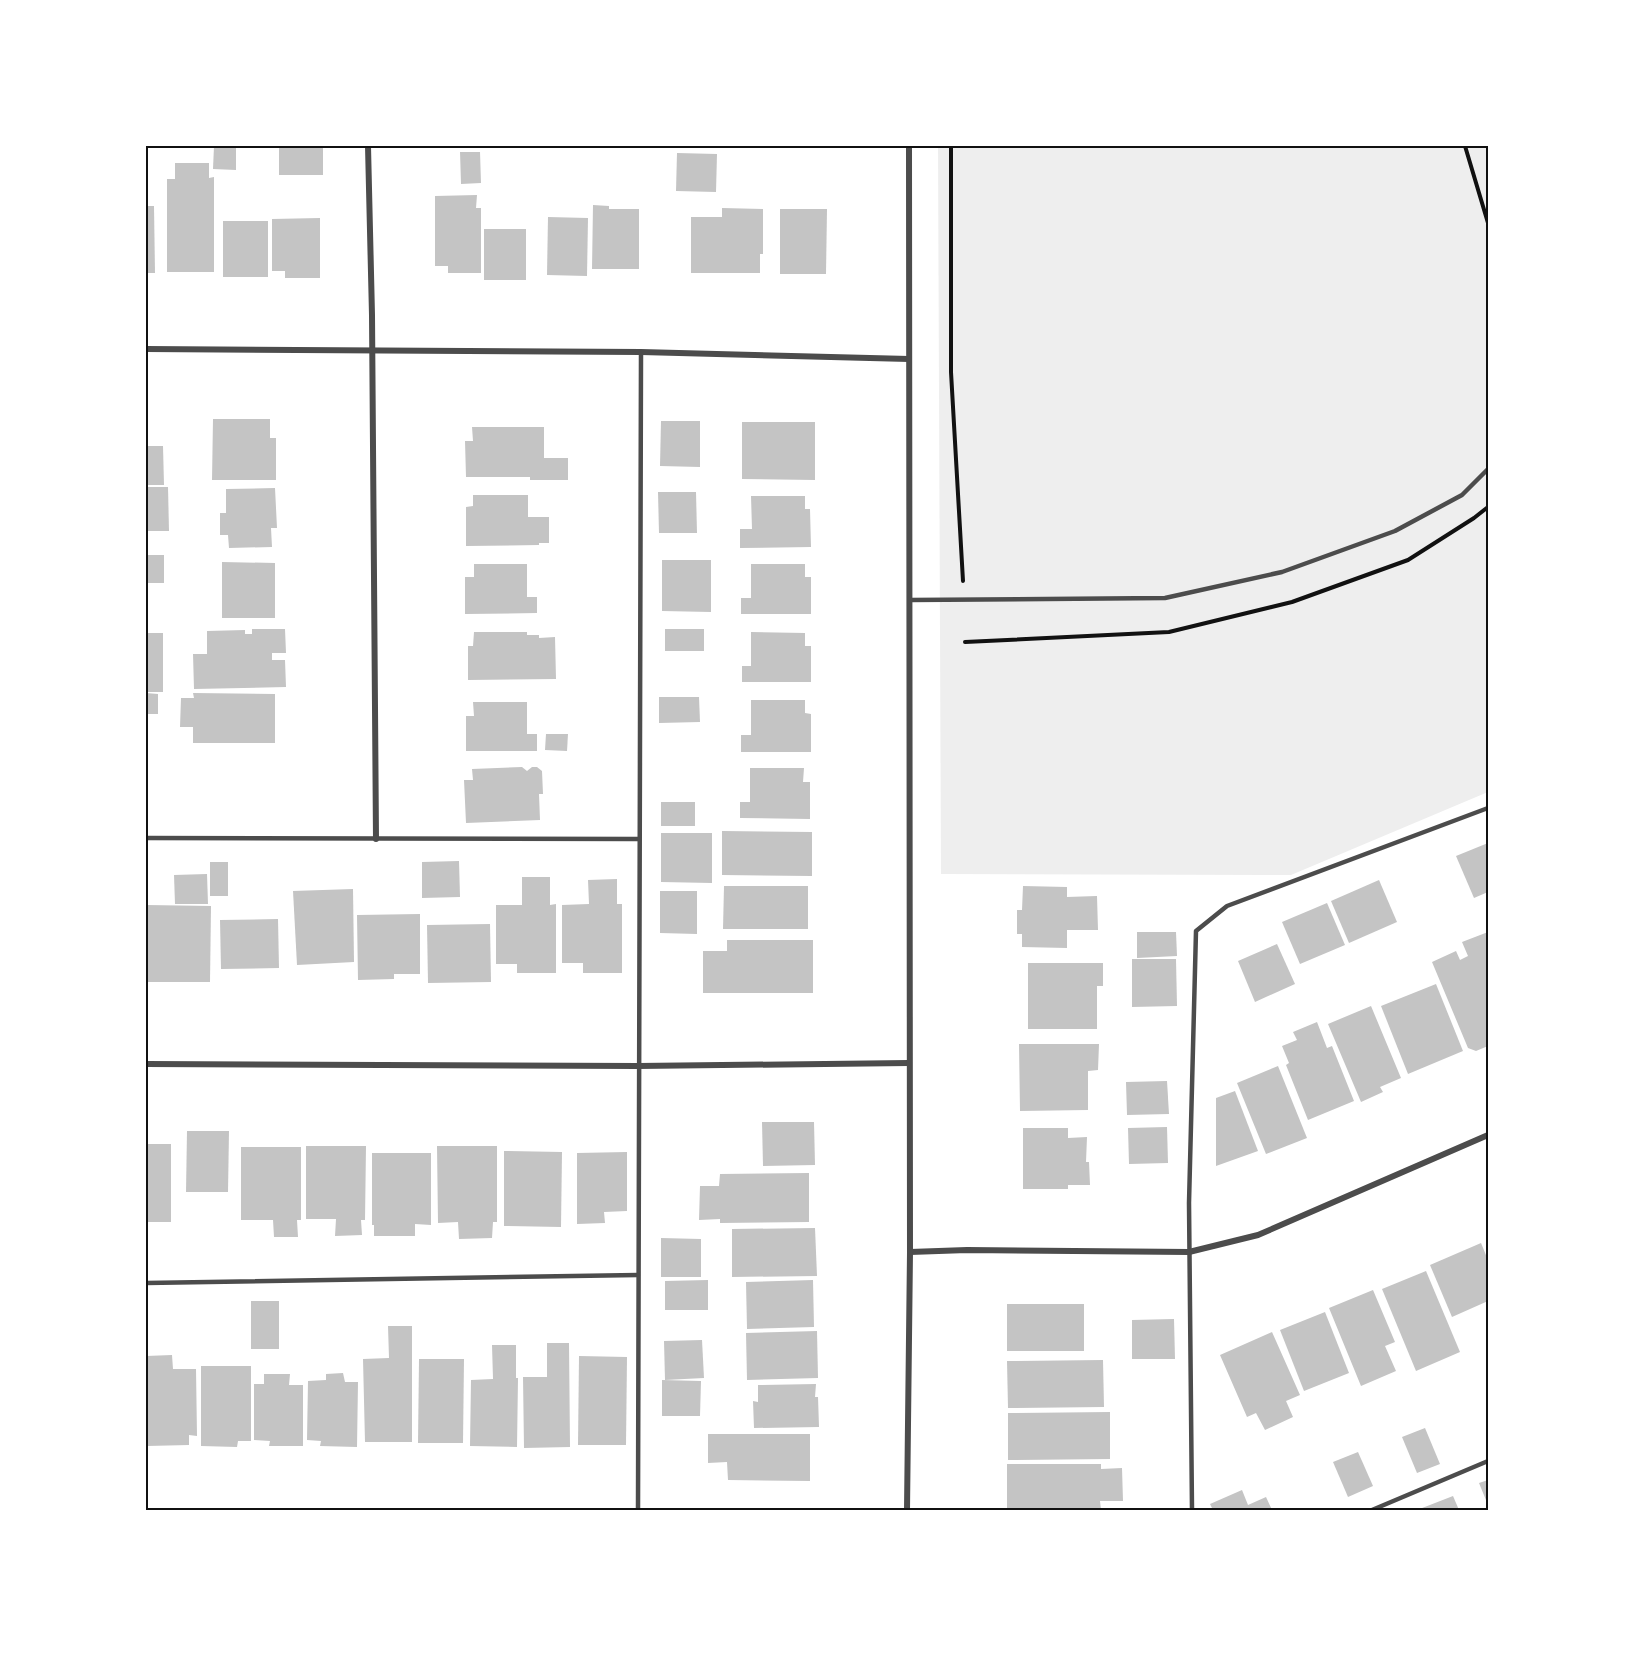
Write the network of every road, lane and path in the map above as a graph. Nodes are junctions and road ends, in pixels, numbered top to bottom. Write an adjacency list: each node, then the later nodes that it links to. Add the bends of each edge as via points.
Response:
1 (368, 146): 8 (street)
2 (909, 146): 10 (street)
3 (951, 146): 12 (path, via 951,372)
4 (1464, 146): 5 (path)
5 (1487, 215): 6 (path)
6 (1488, 223)
7 (146, 349): 8 (street)
8 (372, 351): 9 (street); 16 (street)
9 (641, 352): 10 (street); 17 (lane)
10 (909, 359): 13 (street)
11 (1488, 469): 12 (lane, via 1462,495 1395,531 1282,572 1165,598)
12 (965, 599): 13 (lane)
13 (910, 600): 18 (street)
14 (1488, 808): 23 (lane, via 1227,906 1196,931)
15 (146, 838): 16 (lane)
16 (376, 839): 17 (lane)
17 (638, 839): 20 (lane)
18 (909, 1063): 20 (street); 22 (street)
19 (146, 1064): 20 (street)
20 (638, 1066): 24 (lane)
21 (1488, 1135): 23 (street, via 1258,1235)
22 (910, 1252): 23 (street); 28 (street)
23 (1190, 1252): 29 (lane)
24 (638, 1275): 25 (lane); 27 (lane)
25 (146, 1283)
26 (1488, 1461): 30 (lane)
27 (638, 1510)
28 (907, 1510)
29 (1192, 1510)
30 (1372, 1510)

